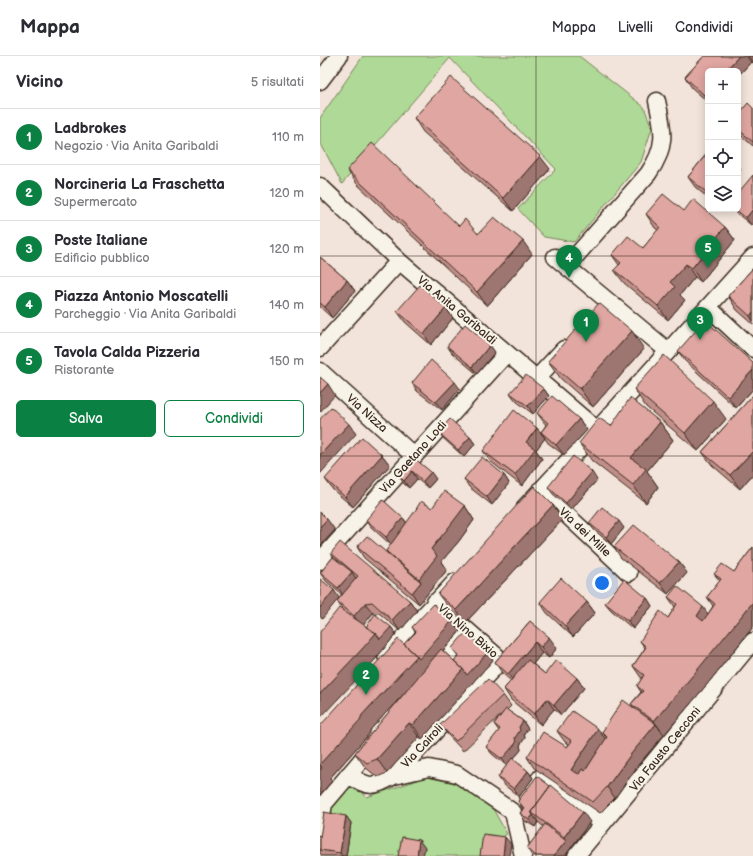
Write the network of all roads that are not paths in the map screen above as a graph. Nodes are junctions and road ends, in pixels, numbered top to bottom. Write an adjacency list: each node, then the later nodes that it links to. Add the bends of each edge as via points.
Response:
1 (338, 56): 2 (street)
2 (320, 81)
3 (657, 101): 11 (street, via 663,127 659,154 654,165 561,262 603,306)
4 (320, 186): 6 (street, Via Anita Garibaldi)
5 (753, 257): 7 (street)
6 (399, 261): 9 (street); 12 (street, Via Anita Garibaldi)
7 (708, 307): 10 (street); 11 (street)
8 (573, 339): 14 (street)
9 (320, 348)
10 (753, 349)
11 (668, 351): 15 (street)
12 (507, 353): 14 (street, Via Anita Garibaldi); 16 (street, Via Gaetano Lodi)
13 (320, 371): 16 (street, Via Nizza)
14 (537, 378): 15 (street, Via Anita Garibaldi)
15 (597, 430): 17 (street)
16 (414, 456): 19 (street, Via Gaetano Lodi)
17 (540, 490): 18 (street); 21 (street, Via dei Mille)
18 (514, 518)
19 (320, 560)
20 (467, 569): 22 (street)
21 (629, 573)
22 (436, 602): 23 (street, Via Nino Bixio); 26 (street)
23 (470, 633): 25 (street, Via Nino Bixio); 27 (street)
24 (753, 641): 32 (street, Via Fausto Cecconi)
25 (501, 660): 30 (street, Via Cairoli)
26 (378, 664)
27 (424, 686)
28 (383, 734): 29 (street)
29 (348, 775): 30 (street, Via Cairoli, via 365,785 378,785); 33 (street, via 324,804)
30 (394, 776): 31 (street, via 429,768 457,774)
31 (514, 812): 32 (street, via 541,777); 34 (street)
32 (602, 824): 35 (street, Via Fausto Cecconi)
33 (320, 827)
34 (523, 856)
35 (576, 856)

